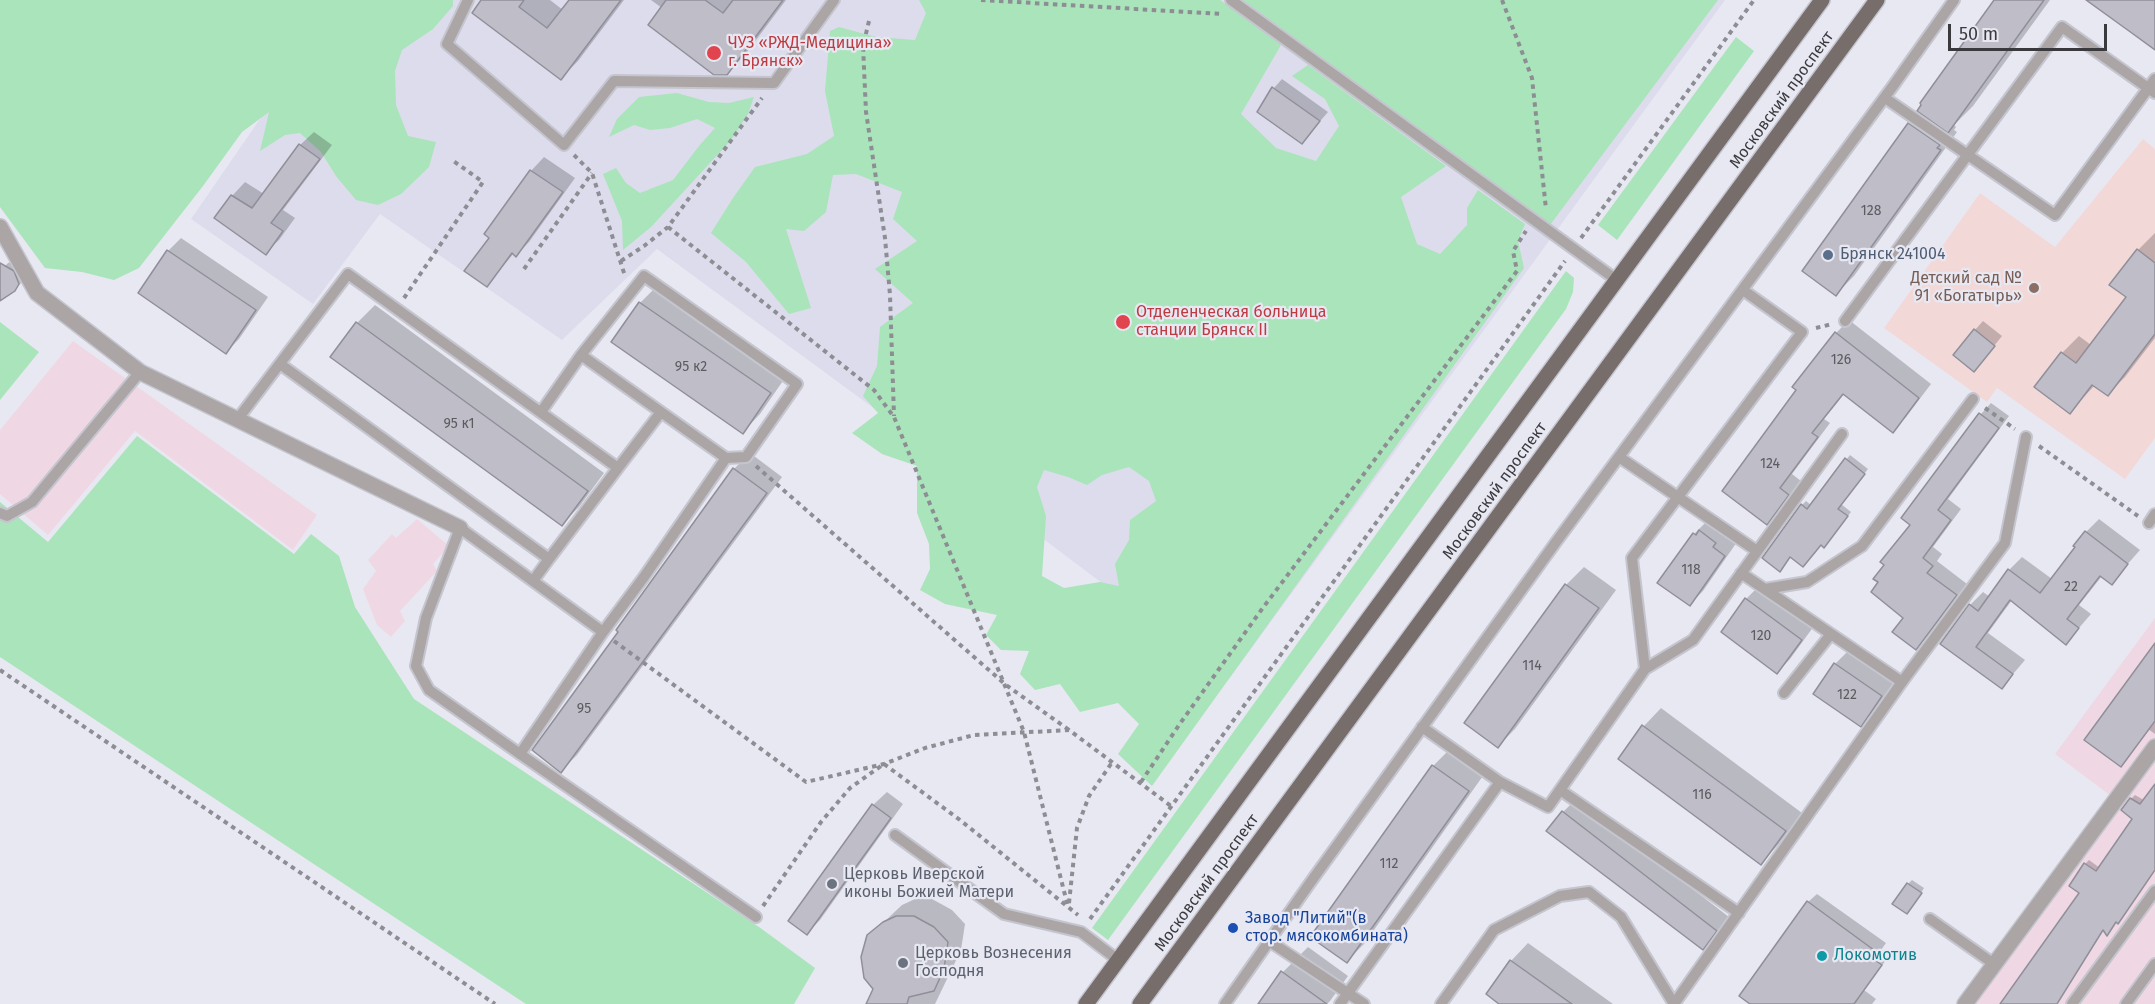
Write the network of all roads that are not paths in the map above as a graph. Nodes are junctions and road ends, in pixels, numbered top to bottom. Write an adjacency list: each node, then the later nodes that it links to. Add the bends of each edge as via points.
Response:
1 (468, 0): 2 (lane, via 447,44 564,145 614,81 774,83)
2 (834, 0)
3 (1231, 0): 11 (lane)
4 (1822, 0): 11 (main road, Московский проспект)
5 (1877, 0): 55 (main road, Московский проспект)
6 (1954, 0): 8 (lane)
7 (2153, 87): 9 (lane, via 2055,215); 9 (lane, via 2062,27)
8 (1885, 98): 9 (lane); 12 (lane)
9 (1968, 155): 13 (lane)
10 (0, 227): 16 (street, via 37,293)
11 (1618, 281): 50 (main road, Московский проспект)
12 (1743, 290): 23 (lane); 26 (lane, via 1802,332)
13 (1845, 321)
14 (581, 356): 18 (lane); 19 (lane); 24 (lane, via 644,276 797,384 746,457)
15 (280, 364): 18 (lane, via 348,274); 20 (lane); 30 (lane)
16 (140, 372): 20 (street); 27 (lane, via 32,502 7,516)
17 (1973, 399): 33 (lane, via 1862,546 1807,582)
18 (541, 412): 25 (lane)
19 (661, 412): 24 (lane); 25 (lane)
20 (237, 420): 28 (street)
21 (1842, 434): 29 (lane)
22 (2026, 438): 37 (lane, via 2005,543)
23 (1619, 457): 26 (lane); 39 (lane)
24 (726, 458): 34 (lane)
25 (618, 468): 30 (lane)
26 (1678, 497): 29 (lane); 36 (lane, via 1632,558)
27 (0, 513)
28 (460, 528): 32 (lane); 41 (lane, via 426,618 416,666 429,690)
29 (1757, 551): 31 (lane)
30 (549, 559): 32 (lane)
31 (1741, 573): 33 (lane); 36 (lane, via 1693,640)
32 (533, 581): 34 (lane)
33 (1765, 589): 35 (lane)
34 (603, 632): 41 (lane)
35 (1831, 634): 37 (lane); 38 (lane)
36 (1645, 669): 43 (lane)
37 (1902, 682): 46 (lane)
38 (1784, 693)
39 (1422, 727): 42 (lane); 49 (lane)
40 (2155, 747): 51 (street)
41 (520, 754): 47 (lane)
42 (1500, 782): 43 (lane, via 1548,807); 53 (lane)
43 (1560, 790): 46 (lane)
44 (895, 835): 50 (lane, via 1004,914 1081,932)
45 (2155, 891): 62 (lane)
46 (1739, 913): 60 (lane)
47 (756, 916)
48 (1930, 919): 51 (lane)
49 (1269, 941): 53 (lane); 56 (lane)
50 (1118, 960): 54 (main road, Московский проспект)
51 (1994, 964): 61 (street)
52 (2155, 964): 63 (lane)
53 (1347, 993): 57 (lane); 58 (lane)
54 (1086, 1004)
55 (1140, 1004)
56 (1225, 1004)
57 (1340, 1004)
58 (1364, 1004)
59 (1441, 1004): 60 (lane, via 1494,930 1560,896 1589,892 1621,917)
60 (1674, 1004)
61 (1965, 1004)
62 (2072, 1004)
63 (2126, 1004)

